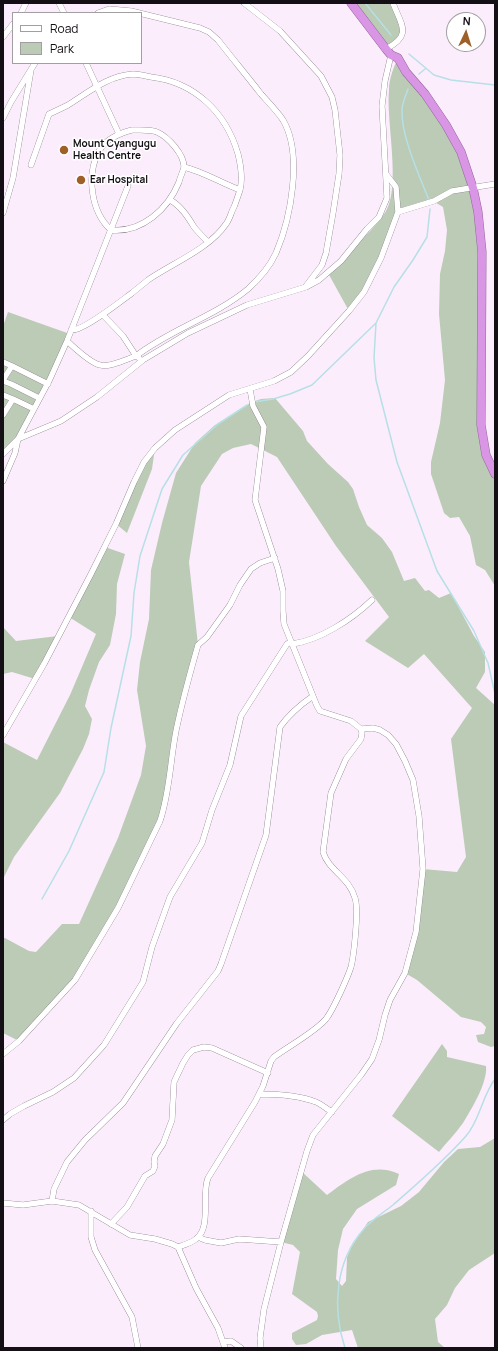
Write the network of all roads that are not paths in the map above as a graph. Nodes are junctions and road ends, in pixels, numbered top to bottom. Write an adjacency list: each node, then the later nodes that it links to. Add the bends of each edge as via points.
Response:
1 (26, 3): 6 (street)
2 (59, 3): 7 (street)
3 (244, 3): 32 (street, via 280,31 322,76 335,110 340,155 333,213 322,265)
4 (350, 3): 13 (highway)
5 (393, 3): 13 (street, via 403,34)
6 (22, 12)
7 (64, 12)
8 (101, 12): 9 (street, via 109,9)
9 (139, 12)
10 (142, 13): 36 (street, via 200,28 218,40 282,120 290,136 292,192 276,253 249,288 232,301)
11 (12, 25): 12 (street)
12 (3, 38)
13 (389, 52): 22 (street, via 382,106); 25 (highway, via 398,58 446,125 459,148)
14 (34, 64): 16 (street)
15 (86, 64): 17 (street)
16 (31, 70): 18 (street); 29 (street, via 13,178)
17 (97, 86): 19 (street); 20 (street, via 49,114); 26 (street, via 124,75 160,78 181,84 211,105 220,115 236,147 240,165)
18 (3, 118)
19 (119, 134): 21 (street, via 132,130 156,131 179,152); 30 (street, via 100,150 93,167 91,187 104,223)
20 (31, 165)
21 (184, 167): 26 (street, via 209,175); 27 (street)
22 (386, 174): 28 (street, via 396,187); 32 (street, via 387,198 379,217 341,261 319,280)
23 (495, 184): 25 (street)
24 (128, 186): 30 (street)
25 (473, 188): 28 (street, via 452,191 434,201); 50 (highway, via 482,252 481,425 486,455)
26 (240, 190): 31 (street, via 228,222)
27 (170, 200): 30 (street, via 159,213 144,223 129,229); 31 (street, via 187,215)
28 (398, 212): 42 (street, via 382,258 368,286 349,311 291,372)
29 (3, 213)
30 (111, 230): 34 (street)
31 (208, 242): 33 (street, via 149,280)
32 (306, 287): 37 (street, via 247,305 188,332)
33 (103, 315): 34 (street, via 77,330); 36 (street, via 123,336)
34 (71, 330): 35 (street)
35 (67, 341): 36 (street, via 99,365 112,364); 41 (street)
36 (136, 356): 37 (street)
37 (143, 360): 48 (street, via 97,397 61,421)
38 (3, 362): 39 (street)
39 (12, 366): 40 (street); 41 (street)
40 (3, 381): 44 (street)
41 (48, 384): 44 (street)
42 (250, 389): 52 (street, via 253,406 264,427 255,500); 57 (street, via 229,395 175,430 144,462 92,574)
43 (3, 395): 45 (street)
44 (40, 398): 46 (street)
45 (12, 399): 46 (street); 47 (street)
46 (34, 408): 48 (street)
47 (3, 415)
48 (18, 439): 49 (street); 51 (street)
49 (3, 453)
50 (495, 474)
51 (3, 481)
52 (274, 558): 54 (street, via 283,591 284,624); 58 (street, via 251,569 207,637 198,645 176,732 164,810 118,908 75,980 19,1041)
53 (372, 600): 54 (street, via 357,614 317,637 301,643)
54 (291, 643): 55 (street); 62 (street, via 241,716 230,765 202,843 170,897 152,947 143,982 104,1045 74,1078)
55 (313, 696): 56 (street, via 320,710 350,721); 63 (street, via 297,706 280,726 266,834 221,964 123,1103 85,1140 67,1162 54,1189)
56 (361, 729): 59 (street, via 361,739 346,759 331,793 323,852 330,866 347,881 356,899 351,966 326,1019 274,1057); 61 (street, via 373,728 388,735 406,761 413,780 419,816 423,871 416,932 405,973 390,1000 372,1059)
57 (3, 734)
58 (3, 1054)
59 (268, 1073): 60 (street); 66 (street, via 212,1048 193,1050 174,1082 172,1120 163,1144 155,1156 153,1171 145,1176 127,1207)
60 (259, 1094): 61 (street, via 293,1096 316,1102); 67 (street, via 208,1178 204,1226)
61 (332, 1112): 68 (street, via 313,1135)
62 (3, 1120)
63 (52, 1201): 64 (street, via 24,1205); 65 (street, via 79,1205)
64 (3, 1203)
65 (91, 1211): 66 (street); 71 (street, via 91,1237 95,1250 132,1317)
66 (111, 1224): 69 (street, via 130,1235 155,1239)
67 (198, 1237): 68 (street, via 221,1242 239,1239); 69 (street)
68 (281, 1242): 74 (street, via 264,1309)
69 (178, 1247): 70 (street)
70 (223, 1342): 72 (street); 73 (street, via 231,1341)
71 (138, 1348)
72 (226, 1348)
73 (241, 1348)
74 (260, 1348)

